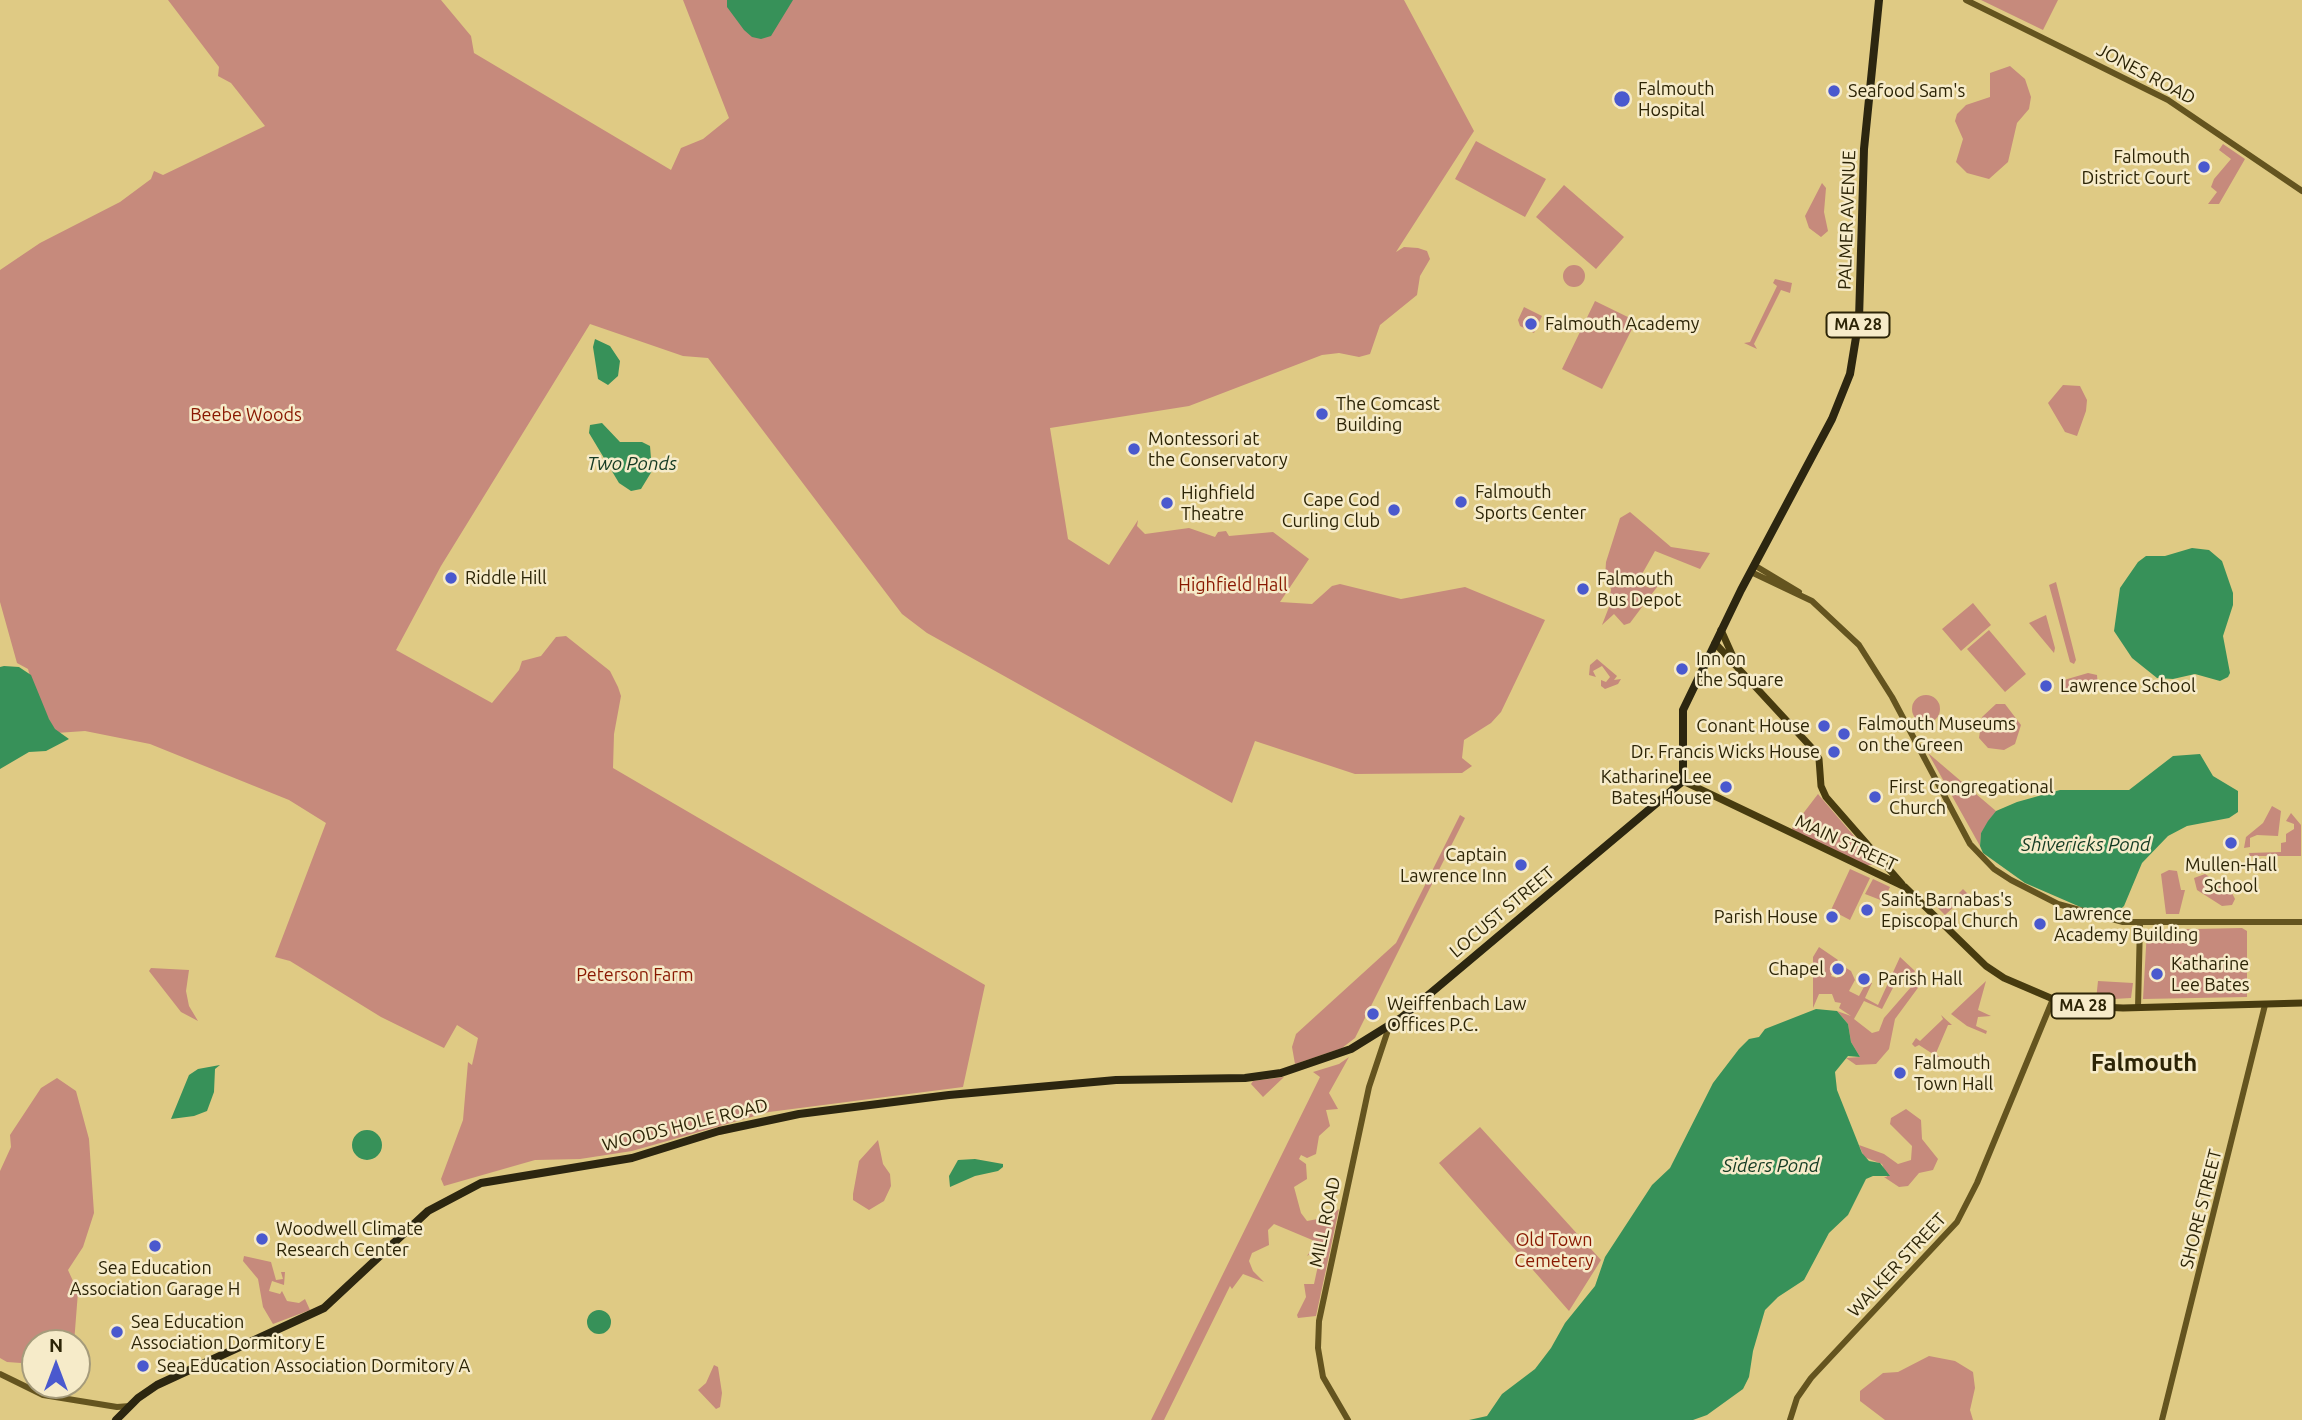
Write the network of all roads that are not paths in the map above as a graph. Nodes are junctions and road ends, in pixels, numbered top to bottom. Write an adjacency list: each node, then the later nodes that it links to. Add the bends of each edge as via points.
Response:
1 (1879, 0): 4 (highway, PALMER AVENUE / MA 28, via 1852,366 1832,419)
2 (1966, 0): 3 (street, JONES ROAD, via 2159,95)
3 (2302, 191)
4 (1753, 568): 5 (highway, PALMER AVENUE / MA 28); 13 (street, via 1812,601 1849,635 1878,671 1967,839 1997,872 2058,904)
5 (1721, 630): 6 (highway, MA 28); 7 (main road, MA 28)
6 (1715, 643): 7 (main road, MA 28); 8 (highway, MA 28, via 1682,715)
7 (1740, 668): 9 (main road, MA 28, via 1812,748 1826,797)
8 (1683, 781): 10 (main road, MAIN STREET / MA 28); 18 (highway, LOCUST STREET)
9 (1874, 854): 10 (main road); 11 (main road, MA 28)
10 (1881, 877): 11 (main road, MAIN STREET / MA 28)
11 (1905, 887): 14 (main road, MAIN STREET / MA 28, via 1986,966)
12 (2302, 922): 13 (street)
13 (2140, 923): 17 (street)
14 (2053, 999): 17 (main road, MAIN STREET / MA 28, via 2081,1006); 24 (street, WALKER STREET, via 1961,1215 1805,1385)
15 (2302, 1003): 16 (main road, MAIN STREET / MA 28)
16 (2265, 1005): 17 (main road, MAIN STREET / MA 28); 25 (street, SHORE STREET)
17 (2138, 1008)
18 (1389, 1027): 19 (highway, LOCUST STREET); 23 (street, MILL ROAD, via 1369,1087 1319,1314 1321,1369)
19 (1334, 1056): 21 (highway, WOODS HOLE ROAD, via 1294,1071 1252,1078 1116,1080 799,1114 738,1126 632,1158 488,1181 464,1189 428,1212 324,1308 157,1385)
20 (0, 1374): 21 (street, via 43,1395)
21 (130, 1406): 22 (highway, WOODS HOLE ROAD)
22 (116, 1420)
23 (1348, 1420)
24 (1790, 1420)
25 (2162, 1420)

